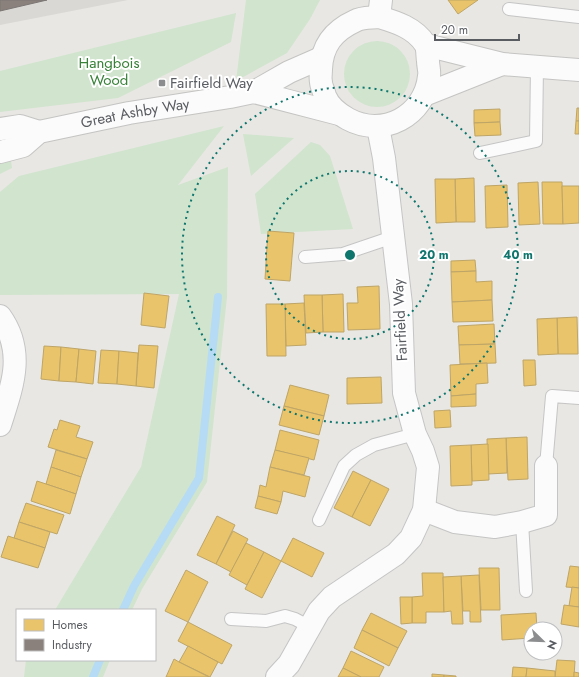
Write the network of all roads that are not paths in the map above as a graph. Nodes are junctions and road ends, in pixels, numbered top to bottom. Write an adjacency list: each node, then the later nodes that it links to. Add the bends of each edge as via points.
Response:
1 (380, 8): 4 (street, Great Ashby Way, via 419,36); 5 (street, Great Ashby Way, via 338,31 327,44)
2 (509, 9): 3 (lane)
3 (579, 17)
4 (426, 45): 6 (street); 10 (street, Great Ashby Way, via 429,76)
5 (321, 58): 9 (street, Great Ashby Way); 11 (street, Great Ashby Way, via 320,81 326,99)
6 (502, 64): 7 (street); 10 (street)
7 (537, 66): 8 (street); 16 (lane, via 536,141)
8 (579, 70)
9 (254, 92): 11 (street, Great Ashby Way); 14 (street, Great Ashby Way, via 129,113)
10 (424, 95): 12 (street, Great Ashby Way, via 415,109 400,121)
11 (339, 114): 12 (street, Great Ashby Way, via 358,125)
12 (378, 127): 17 (street, Fairfield Way)
13 (0, 129): 14 (street, Great Ashby Way, via 20,126)
14 (39, 132): 15 (street, Great Ashby Way, via 23,146)
15 (0, 152)
16 (480, 153)
17 (393, 237): 18 (lane, via 343,254); 22 (street, Fairfield Way, via 401,304 404,393)
18 (305, 257)
19 (0, 316): 21 (street, via 8,327 12,340 15,370 12,389)
20 (579, 398): 23 (lane, via 552,396)
21 (0, 425)
22 (415, 434): 24 (street, Fairfield Way, via 428,467); 25 (lane, via 374,445 356,455 344,466)
23 (546, 466): 26 (street, via 546,515)
24 (424, 510): 26 (street, via 455,522 494,527); 29 (street, Fairfield Way, via 411,538 396,554 332,597 319,611)
25 (319, 520)
26 (522, 522): 27 (lane)
27 (526, 591)
28 (231, 619): 29 (lane, via 266,621 285,616 295,618)
29 (310, 627): 30 (street, Fairfield Way, via 289,664)
30 (277, 677)

